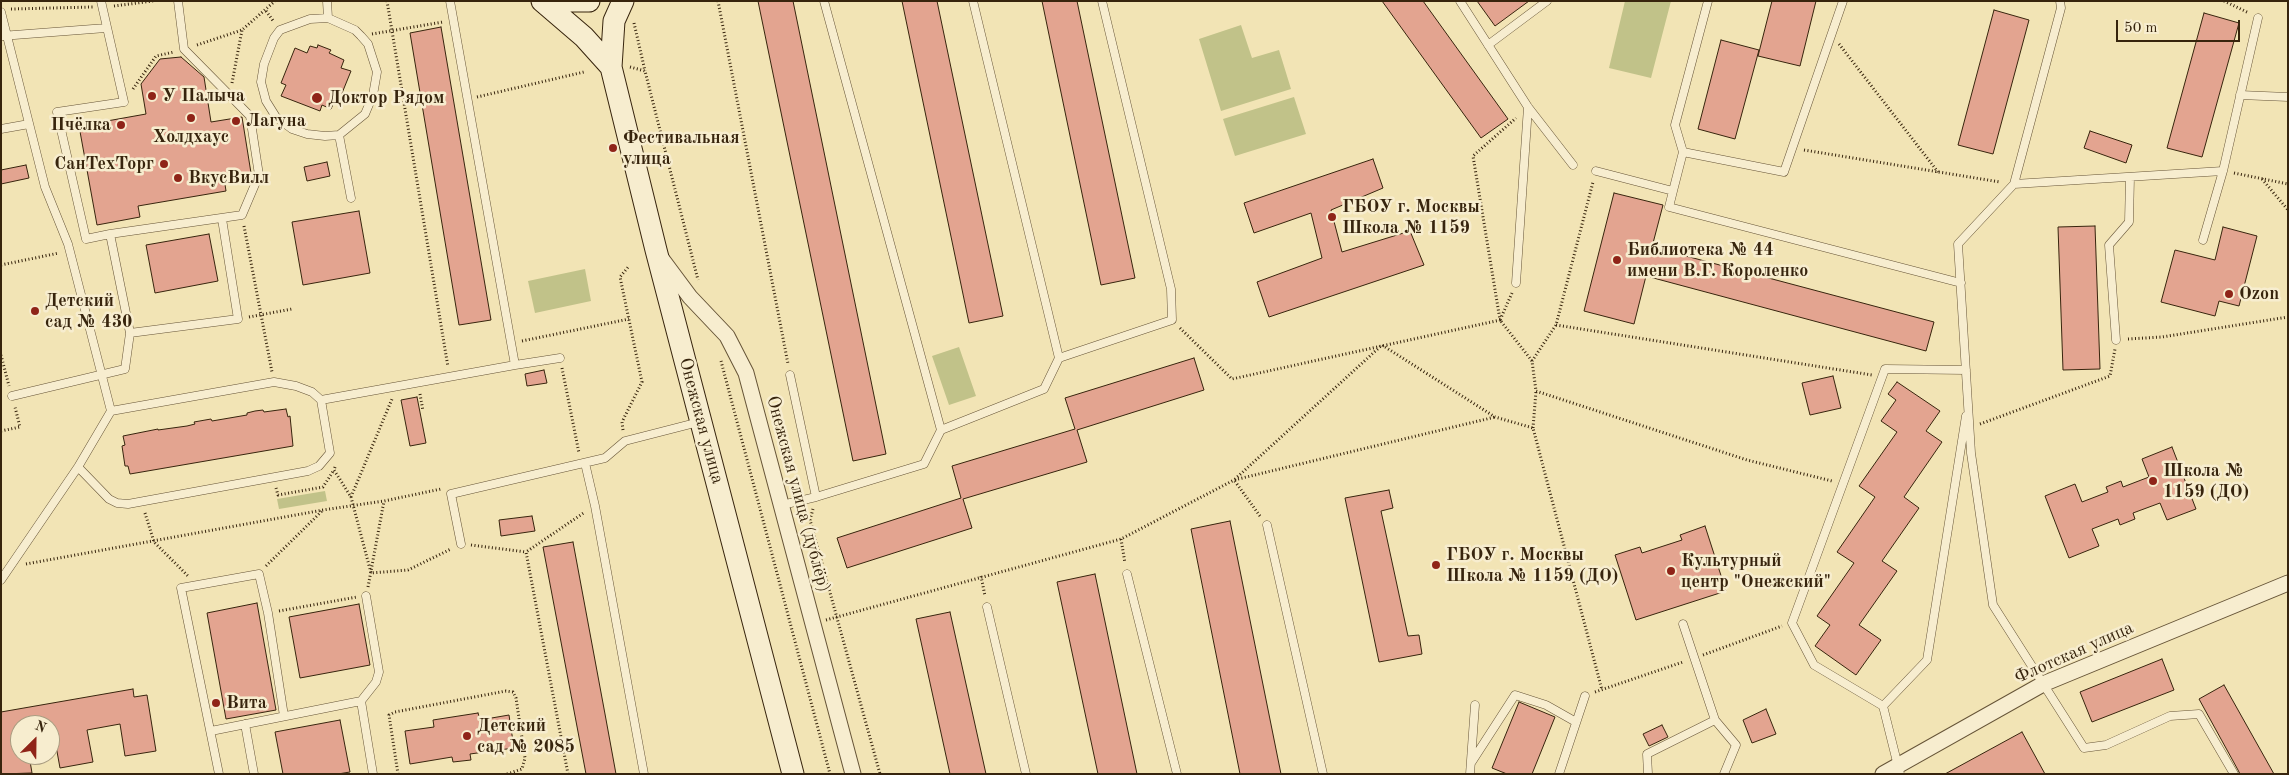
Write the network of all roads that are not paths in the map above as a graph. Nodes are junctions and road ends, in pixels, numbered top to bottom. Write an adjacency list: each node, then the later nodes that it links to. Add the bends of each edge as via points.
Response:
1 (178, 1): 38 (lane, via 184,49 250,116 259,175 242,216)
2 (327, 1): 18 (lane)
3 (450, 1): 48 (lane)
4 (542, 1): 23 (main road, Онежская улица)
5 (554, 1): 6 (main road)
6 (589, 1)
7 (824, 1): 57 (lane)
8 (974, 1): 47 (lane)
9 (1102, 1): 47 (lane, via 1171,289 1172,320)
10 (1460, 1): 22 (lane)
11 (1547, 1): 22 (lane)
12 (1708, 1): 30 (lane, via 1675,125)
13 (1843, 1): 30 (lane, via 1784,172)
14 (2060, 1): 35 (lane, via 2061,8)
15 (102, 4): 20 (lane)
16 (1, 10): 21 (lane)
17 (628, 10): 23 (main road, Онежская улица, via 613,28)
18 (328, 18): 29 (lane, via 362,36 378,72 365,114); 29 (lane, via 310,19 280,30 264,64 261,82 266,101 276,117 292,129 325,136)
19 (2258, 18): 24 (lane)
20 (106, 28): 21 (lane); 39 (lane, via 124,102 57,112 86,239)
21 (4, 36): 27 (lane)
22 (1488, 45): 26 (lane)
23 (619, 67): 41 (main road, Онежская улица)
24 (2240, 95): 25 (lane); 33 (lane)
25 (2288, 97)
26 (1528, 107): 31 (lane); 42 (lane)
27 (29, 124): 28 (lane); 50 (lane, via 45,187 70,250)
28 (1, 129)
29 (339, 134): 37 (lane)
30 (1683, 152): 36 (lane)
31 (1573, 165)
32 (1596, 171): 36 (lane)
33 (2223, 171): 34 (lane); 40 (lane)
34 (2130, 177): 35 (lane); 45 (lane, via 2129,222 2109,245)
35 (2014, 184): 43 (lane, via 1958,244)
36 (1673, 191): 43 (lane, via 1669,207)
37 (351, 198)
38 (222, 219): 39 (lane); 44 (lane, via 238,318)
39 (110, 234): 44 (lane)
40 (2203, 240)
41 (656, 250): 56 (main road, Онежская улица); 61 (street, Онежская улица (дублёр), via 690,297 727,336 746,373)
42 (1516, 283)
43 (1961, 284): 49 (lane)
44 (130, 333): 50 (lane, via 125,370)
45 (2116, 340)
46 (560, 358): 48 (lane)
47 (1059, 358): 57 (lane, via 1044,389)
48 (515, 365): 53 (lane)
49 (1966, 370): 54 (lane); 74 (lane, via 1886,369 1792,622 1814,665)
50 (102, 375): 52 (lane); 55 (lane)
51 (790, 375): 60 (lane)
52 (12, 396)
53 (321, 400): 55 (lane, via 312,392 274,382); 59 (lane, via 330,453 319,466 308,471 141,503 118,503 109,499)
54 (1968, 400): 70 (lane, via 1993,605); 74 (lane, via 1927,660)
55 (111, 411): 59 (lane)
56 (701, 422): 58 (lane, via 625,441 605,458); 86 (main road, Онежская улица)
57 (941, 430): 60 (lane, via 924,464)
58 (583, 461): 63 (lane, via 451,494); 85 (lane, via 595,506)
59 (78, 466): 65 (lane)
60 (816, 497): 61 (lane)
61 (782, 505): 87 (street, Онежская улица (дублёр))
62 (1267, 525): 90 (lane)
63 (461, 544)
64 (1127, 574): 89 (lane)
65 (1, 580)
66 (2288, 583): 70 (street, Флотская улица)
67 (366, 596): 72 (lane, via 379,672 376,682)
68 (987, 607): 88 (lane)
69 (1683, 624): 76 (lane)
70 (2043, 684): 81 (street, Флотская улица); 96 (lane, via 2084,748 2106,745 2170,716 2199,714)
71 (1585, 696): 77 (lane)
72 (361, 701): 75 (lane); 84 (lane)
73 (1475, 705): 80 (lane)
74 (1883, 706): 81 (lane)
75 (284, 716): 78 (lane); 79 (lane, via 259,574 181,588)
76 (1715, 720): 93 (lane, via 1647,754); 94 (lane, via 1736,745)
77 (1576, 722): 80 (lane, via 1546,705 1515,696); 92 (lane)
78 (245, 724): 79 (lane); 83 (lane)
79 (211, 731): 82 (lane)
80 (1471, 763): 91 (lane)
81 (1899, 770): 95 (street, Флотская улица)
82 (219, 774)
83 (254, 774)
84 (374, 774)
85 (644, 774)
86 (793, 774)
87 (853, 774)
88 (1026, 774)
89 (1177, 774)
90 (1323, 774)
91 (1470, 774)
92 (1559, 774)
93 (1648, 774)
94 (1724, 774)
95 (1883, 774)
96 (2234, 774)

